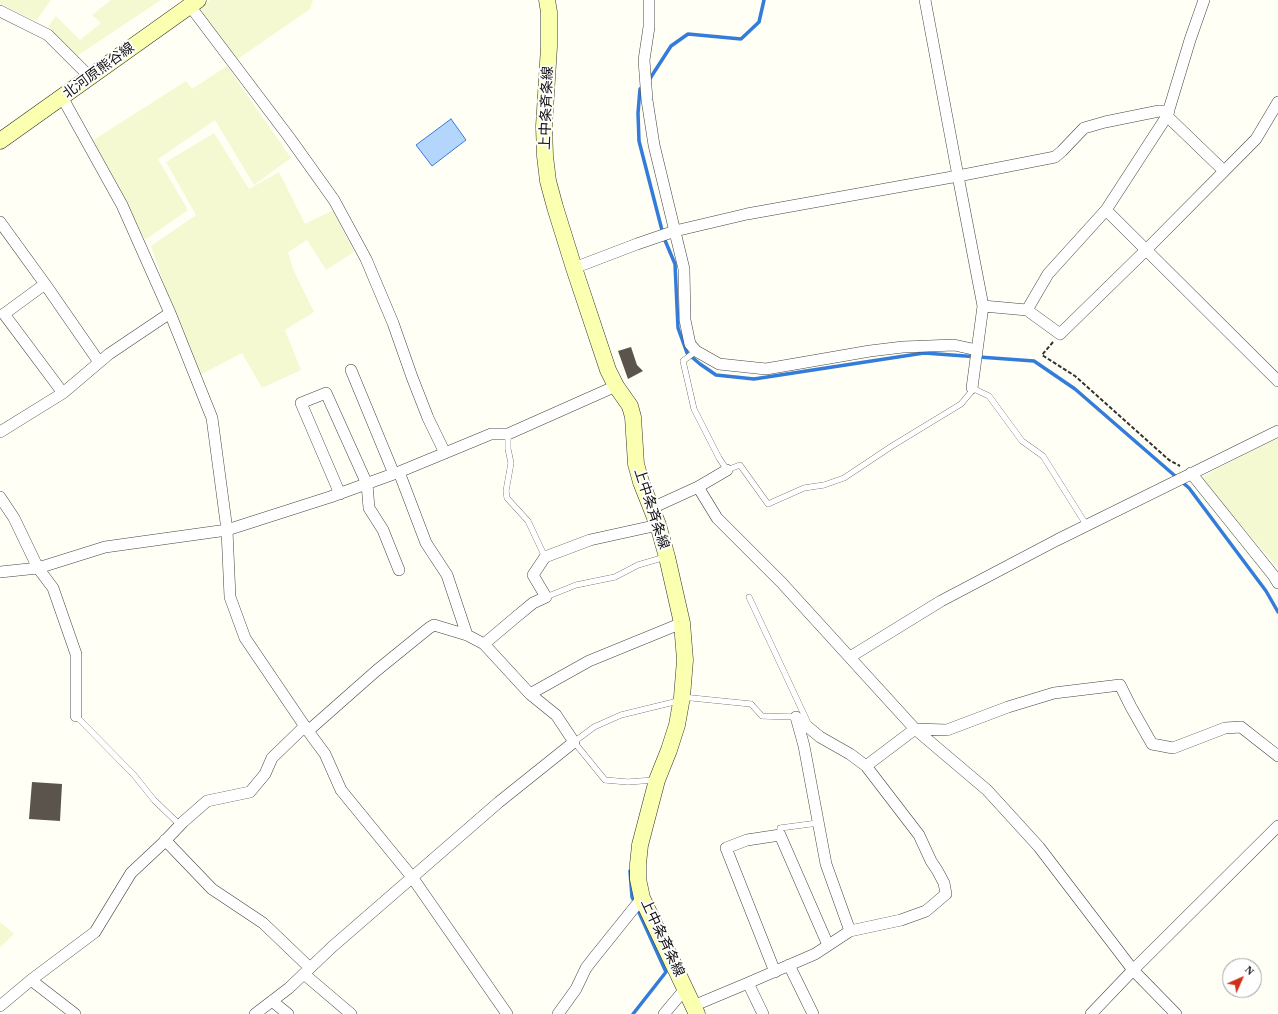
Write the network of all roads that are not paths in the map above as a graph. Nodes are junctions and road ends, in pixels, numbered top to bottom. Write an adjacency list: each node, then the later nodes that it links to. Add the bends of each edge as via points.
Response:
1 (547, 0): 18 (main road, 上中条斉条線, via 549,47 544,126 545,156 553,201)
2 (649, 0): 16 (street, via 649,27 644,60 647,100 654,145)
3 (925, 0): 13 (street)
4 (1204, 0): 10 (street)
5 (194, 3): 7 (main road, 北河原熊谷線); 34 (street, via 334,200 366,259 425,411)
6 (0, 11): 7 (street, via 48,35)
7 (90, 77): 8 (main road, 北河原熊谷線)
8 (62, 97): 11 (main road, 北河原熊谷線); 22 (street, via 122,205)
9 (1278, 102): 12 (street, via 1256,139)
10 (1168, 114): 12 (street); 13 (street, via 1159,111 1084,128 1054,157); 14 (street)
11 (0, 142)
12 (1224, 171): 17 (street)
13 (958, 176): 16 (street, via 747,214); 20 (street)
14 (1106, 210): 17 (street); 21 (street, via 1048,274)
15 (0, 222): 19 (street)
16 (675, 231): 18 (street); 24 (street, via 684,269 685,320 690,344)
17 (1146, 250): 21 (street, via 1060,334); 27 (street)
18 (574, 268): 28 (main road, 上中条斉条線, via 608,370)
19 (45, 284): 25 (street); 30 (street, via 4,314)
20 (983, 306): 21 (street); 23 (street)
21 (1027, 310)
22 (170, 312): 25 (street); 45 (street, via 212,418)
23 (977, 350): 24 (street, via 954,345 903,347 766,369 719,364); 29 (street)
24 (696, 351): 35 (lane, via 683,360 694,409)
25 (99, 362): 30 (street)
26 (350, 370): 36 (street)
27 (1278, 381)
28 (616, 386): 33 (street); 42 (main road, 上中条斉条線, via 630,406 636,464)
29 (972, 388): 35 (lane, via 961,404 844,478 804,488 768,504 740,465); 44 (lane, via 989,396 1022,441 1043,456)
30 (63, 392): 32 (street)
31 (1278, 431): 37 (street)
32 (0, 432)
33 (508, 434): 34 (street, via 490,434); 46 (lane, via 511,463 507,498 528,521)
34 (445, 453): 36 (street)
35 (727, 470): 39 (street)
36 (397, 473): 38 (street); 55 (street, via 426,543 447,575)
37 (1191, 473): 44 (street); 51 (street)
38 (367, 484): 40 (street); 40 (street, via 326,393 300,403); 49 (street, via 369,508 383,530)
39 (698, 486): 42 (street); 57 (street, via 717,518)
40 (340, 494): 45 (street)
41 (0, 497): 48 (street, via 14,518)
42 (652, 508): 43 (main road, 上中条斉条線)
43 (658, 525): 46 (street, via 590,540); 47 (main road, 上中条斉条線)
44 (1087, 526): 57 (street, via 941,601)
45 (227, 530): 48 (street, via 105,547); 62 (street, via 230,597 245,638)
46 (545, 557): 52 (street, via 533,575)
47 (667, 557): 52 (lane, via 638,566 615,577 576,585); 54 (main road, 上中条斉条線)
48 (38, 568): 50 (street); 60 (street, via 53,588 76,654)
49 (399, 570)
50 (0, 572)
51 (1278, 583)
52 (546, 597): 56 (street, via 534,603)
53 (749, 597): 63 (lane)
54 (682, 623): 58 (street, via 588,661); 59 (main road, 上中条斉条線, via 685,660)
55 (467, 635): 56 (street); 62 (street, via 434,625)
56 (484, 644): 58 (street)
57 (850, 657): 64 (street)
58 (530, 694): 65 (street, via 556,715)
59 (682, 697): 61 (lane, via 751,704 762,716); 65 (lane, via 674,702 621,715 594,727); 68 (main road, 上中条斉条線, via 677,725)
60 (76, 716): 70 (lane)
61 (796, 717): 63 (street); 69 (street)
62 (307, 729): 70 (street, via 272,758 265,774 250,792 207,801); 74 (street, via 325,754 341,790)
63 (811, 729): 67 (street)
64 (915, 729): 66 (street, via 947,730 1054,693 1120,685 1152,744 1173,748 1225,728 1241,727); 67 (street); 79 (street, via 988,790 1039,847)
65 (574, 742): 68 (lane, via 605,780); 74 (street)
66 (1278, 756)
67 (866, 766): 76 (street, via 919,835 944,883 946,894 926,911 901,920)
68 (658, 780): 75 (main road, 上中条斉条線, via 638,858 638,879)
69 (818, 823): 72 (lane, via 780,828); 76 (street, via 826,864)
70 (180, 825): 73 (street)
71 (1278, 826): 79 (street)
72 (780, 835): 77 (street); 81 (street, via 747,840 726,848)
73 (165, 840): 80 (street, via 212,889 263,923); 82 (street, via 131,873 95,932)
74 (412, 877): 80 (street); 92 (street)
75 (642, 898): 84 (main road, 上中条斉条線); 93 (street, via 592,959 576,989)
76 (850, 931): 77 (street)
77 (828, 946): 78 (street)
78 (789, 965): 81 (street); 96 (street)
79 (1132, 970): 97 (street); 98 (street)
80 (307, 971): 85 (street); 91 (street)
81 (775, 972): 83 (street)
82 (31, 980): 86 (street); 88 (street)
83 (748, 983): 87 (street); 95 (street)
84 (685, 989): 87 (main road, 上中条斉条線); 94 (street)
85 (272, 1001): 89 (street); 90 (street)
86 (0, 1006)
87 (695, 1010)
88 (75, 1014)
89 (255, 1014)
90 (288, 1014)
91 (351, 1014)
92 (507, 1014)
93 (558, 1014)
94 (664, 1014)
95 (763, 1014)
96 (813, 1014)
97 (1091, 1014)
98 (1176, 1014)

